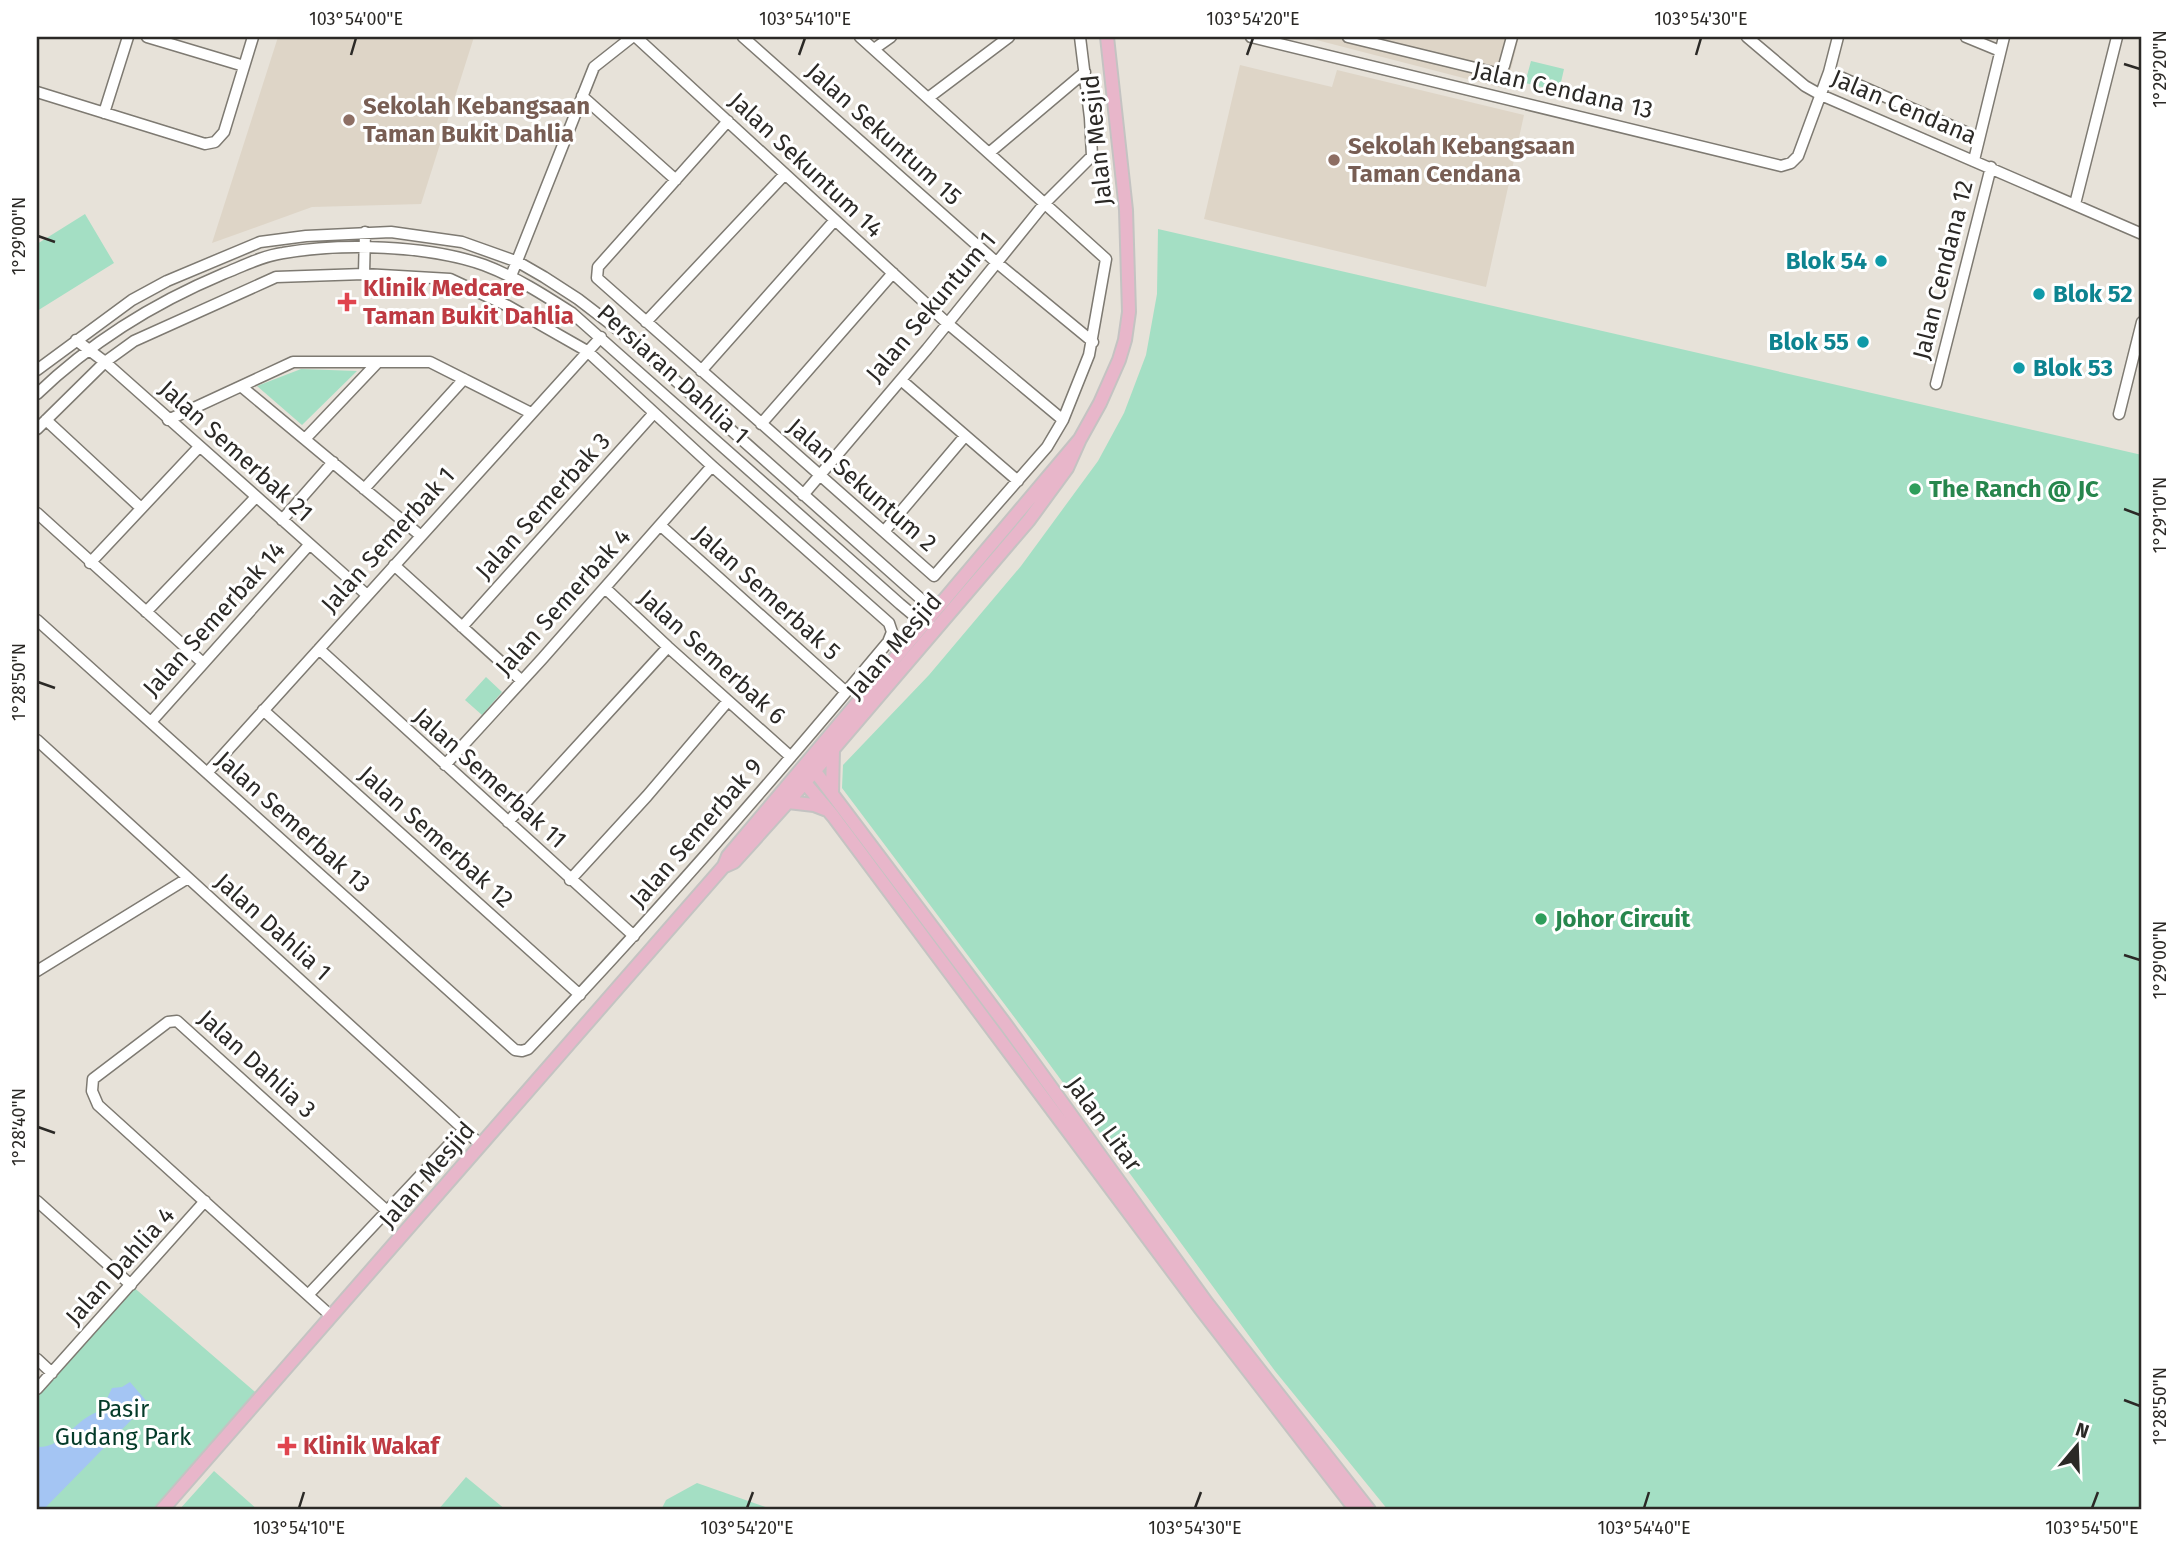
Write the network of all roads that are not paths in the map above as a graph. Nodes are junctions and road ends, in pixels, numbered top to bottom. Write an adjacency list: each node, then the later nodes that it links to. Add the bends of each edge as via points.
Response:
1 (128, 37): 30 (street)
2 (147, 37): 20 (street)
3 (253, 37): 23 (street)
4 (634, 37): 28 (street, via 598,62); 31 (street, Jalan Sekuntum 14)
5 (743, 37): 45 (street, Jalan Sekuntum 15)
6 (860, 37): 21 (street)
7 (891, 37): 21 (street)
8 (1009, 37): 29 (street)
9 (1080, 37): 24 (street)
10 (1107, 37): 76 (main road, Jalan Mesjid, via 1126,210 1129,312 1119,360)
11 (1251, 37): 19 (street, Jalan Cendana 13)
12 (1348, 37): 13 (street, via 1496,73 1504,66)
13 (1512, 37)
14 (1747, 37): 27 (street, Jalan Cendana)
15 (1838, 37): 25 (street, Jalan Cendana 13)
16 (1966, 37): 22 (street)
17 (2004, 37): 22 (street)
18 (2117, 37): 39 (street)
19 (1268, 39): 27 (street, Jalan Cendana 13, via 1781,166 1798,156)
20 (169, 40): 23 (street)
21 (874, 49): 29 (street)
22 (2000, 51): 32 (street)
23 (244, 66): 30 (street, via 224,132 215,142 205,144)
24 (1085, 72): 33 (street); 38 (street, Jalan Sekuntum 1, via 1093,149 1088,162)
25 (1829, 72): 27 (street, Jalan Cendana 13); 32 (street)
26 (37, 92): 30 (street)
27 (1821, 95): 34 (street, Jalan Cendana)
28 (582, 96): 37 (street); 44 (street)
29 (928, 98): 33 (street)
30 (104, 113)
31 (728, 121): 36 (street, Jalan Sekuntum 14); 37 (street)
32 (1979, 138): 34 (street)
33 (989, 153): 38 (street)
34 (1974, 160): 35 (street, Jalan Cendana)
35 (1991, 167): 39 (street, Jalan Cendana); 63 (street, Jalan Cendana 12)
36 (785, 174): 40 (street, Jalan Sekuntum 14); 49 (street)
37 (676, 180): 49 (street, Jalan Sekuntum 2, via 597,271 597,278)
38 (1045, 203): 45 (street, Jalan Sekuntum 1); 54 (street, Jalan Sekuntum 2, via 1106,259)
39 (2076, 204): 42 (street, Jalan Cendana)
40 (835, 220): 46 (street, Jalan Sekuntum 14); 60 (street)
41 (365, 232): 43 (street); 44 (street, Persiaran Dahlia 1, via 462,242); 53 (street, Persiaran Dahlia 1, via 260,242 167,281)
42 (2142, 234)
43 (365, 248): 47 (street); 48 (street, Persiaran Dahlia 1, via 444,255); 55 (street, Persiaran Dahlia 1, via 264,258 188,288 143,312)
44 (518, 262): 48 (street); 83 (street, Persiaran Dahlia 1, via 621,332)
45 (996, 262): 51 (street, Jalan Sekuntum 1); 54 (street, Jalan Sekuntum 15)
46 (893, 273): 51 (street, Jalan Sekuntum 14); 72 (street)
47 (364, 274): 56 (street, via 450,279); 57 (street, via 276,277 134,341)
48 (511, 276): 52 (street, Persiaran Dahlia 1, via 572,313)
49 (646, 322): 60 (street, Jalan Sekuntum 2)
50 (2142, 322): 68 (street)
51 (947, 323): 62 (street, Jalan Sekuntum 1); 70 (street, Jalan Sekuntum 14)
52 (601, 337): 56 (street, Jalan Semerbak 1); 98 (street, Persiaran Dahlia 1)
53 (76, 340): 55 (street, Jalan Semerbak 21); 59 (street, Persiaran Dahlia 1)
54 (1093, 342): 70 (street, Jalan Sekuntum 2)
55 (89, 350): 57 (street, Jalan Semerbak 21); 65 (street, Persiaran Dahlia 1)
56 (587, 351): 66 (street, Jalan Semerbak 1); 67 (street)
57 (105, 362): 69 (street, Jalan Semerbak 21); 71 (street)
58 (379, 362): 61 (street, via 430,362); 64 (street, via 293,362); 75 (street)
59 (37, 370)
60 (701, 370): 72 (street, Jalan Sekuntum 2)
61 (464, 379): 66 (street); 82 (street)
62 (901, 380): 74 (street); 80 (street, Jalan Sekuntum 1)
63 (1936, 384)
64 (242, 387): 69 (street); 75 (street)
65 (37, 394)
66 (531, 413): 90 (street, Jalan Semerbak 1)
67 (654, 413): 79 (street); 103 (street, Jalan Semerbak 3)
68 (2119, 414)
69 (168, 420): 77 (street, Jalan Semerbak 21)
70 (1063, 420): 81 (street, Jalan Sekuntum 2)
71 (46, 421): 73 (street); 85 (street)
72 (761, 424): 80 (street, Jalan Sekuntum 2)
73 (37, 429)
74 (965, 436): 81 (street); 89 (street)
75 (304, 439): 78 (street)
76 (1080, 439): 97 (main road, Jalan Mesjid); 102 (main road, Jalan Mesjid, via 1067,468 1029,520)
77 (199, 447): 84 (street, Jalan Semerbak 21); 85 (street)
78 (333, 462): 82 (street); 87 (street)
79 (712, 466): 88 (street, Jalan Semerbak 4); 108 (street, Jalan Semerbak 9, via 889,623 888,642)
80 (819, 475): 81 (street, Jalan Sekuntum 2, via 934,576); 83 (street, Jalan Sekuntum 1)
81 (1018, 481)
82 (364, 489): 90 (street)
83 (803, 495): 95 (street, Persiaran Dahlia 1)
84 (256, 497): 87 (street, Jalan Semerbak 21); 99 (street)
85 (141, 509): 92 (street)
86 (37, 513): 92 (street)
87 (282, 520): 91 (street, Jalan Semerbak 21)
88 (660, 526): 94 (street, Jalan Semerbak 4); 108 (street, Jalan Semerbak 5)
89 (887, 528)
90 (421, 536): 93 (street, Jalan Semerbak 1)
91 (309, 545): 96 (street, Jalan Semerbak 21); 106 (street, Jalan Semerbak 14)
92 (90, 563): 99 (street)
93 (394, 565): 96 (street, Jalan Semerbak 1); 103 (street)
94 (605, 588): 104 (street, Jalan Semerbak 6); 107 (street, Jalan Semerbak 4)
95 (913, 590): 97 (street, Persiaran Dahlia 1, via 928,603); 98 (street, via 913,603)
96 (367, 595): 105 (street, Jalan Semerbak 1)
97 (944, 600): 101 (main road, Jalan Mesjid)
98 (900, 604): 101 (street, Persiaran Dahlia 1)
99 (146, 612): 106 (street)
100 (37, 620): 111 (street, Jalan Semerbak 13)
101 (924, 624): 102 (street); 116 (main road, Jalan Mesjid)
102 (940, 625): 113 (main road, Jalan Mesjid)
103 (462, 627): 107 (street)
104 (668, 648): 109 (street, Jalan Semerbak 6); 122 (street)
105 (318, 649): 110 (street, Jalan Semerbak 1); 115 (street, Jalan Semerbak 11)
106 (203, 663): 111 (street, Jalan Semerbak 14)
107 (522, 681): 115 (street, Jalan Semerbak 4)
108 (846, 692): 114 (street, Jalan Semerbak 9)
109 (728, 701): 114 (street, Jalan Semerbak 6); 125 (street)
110 (263, 710): 117 (street, Jalan Semerbak 1); 128 (street, Jalan Semerbak 12)
111 (150, 722): 117 (street, Jalan Semerbak 13)
112 (37, 740): 124 (street, Jalan Dahlia 1)
113 (833, 749): 116 (main road, Jalan Mesjid); 119 (main road)
114 (790, 757): 126 (street, Jalan Semerbak 9)
115 (445, 765): 122 (street, Jalan Semerbak 11)
116 (811, 766): 118 (main road, Jalan Mesjid); 119 (main road, Jalan Litar)
117 (207, 773): 129 (street, Jalan Semerbak 13, via 514,1050)
118 (801, 778): 120 (main road, Jalan Mesjid); 121 (main road, Jalan Litar); 123 (main road, Jalan Mesjid, via 728,856)
119 (832, 794): 143 (main road, Jalan Litar, via 1006,1024 1206,1302)
120 (788, 802): 121 (main road); 123 (main road, Jalan Mesjid, via 734,862)
121 (828, 810): 142 (main road, Jalan Litar)
122 (508, 822): 125 (street, Jalan Semerbak 11)
123 (724, 866): 131 (main road, Jalan Mesjid)
124 (188, 878): 127 (street); 130 (street, Jalan Dahlia 1)
125 (570, 880): 126 (street, Jalan Semerbak 11)
126 (634, 936): 128 (street, Jalan Semerbak 9)
127 (37, 971)
128 (580, 995): 129 (street, Jalan Semerbak 9)
129 (522, 1051)
130 (464, 1129): 131 (street, Jalan Dahlia 1); 134 (street)
131 (481, 1145): 137 (main road, Jalan Mesjid)
132 (37, 1201): 135 (street)
133 (205, 1201): 134 (street, Jalan Dahlia 3, via 99,1105 92,1091 94,1078 171,1020 186,1027); 135 (street, Jalan Dahlia 4); 136 (street)
134 (387, 1211): 136 (street)
135 (131, 1285): 139 (street, Jalan Dahlia 4)
136 (308, 1295): 137 (street)
137 (331, 1316): 141 (main road, Jalan Mesjid)
138 (37, 1359): 139 (street)
139 (52, 1373): 140 (street, Jalan Dahlia 4)
140 (37, 1389)
141 (162, 1510)
142 (1356, 1510)
143 (1369, 1510)

